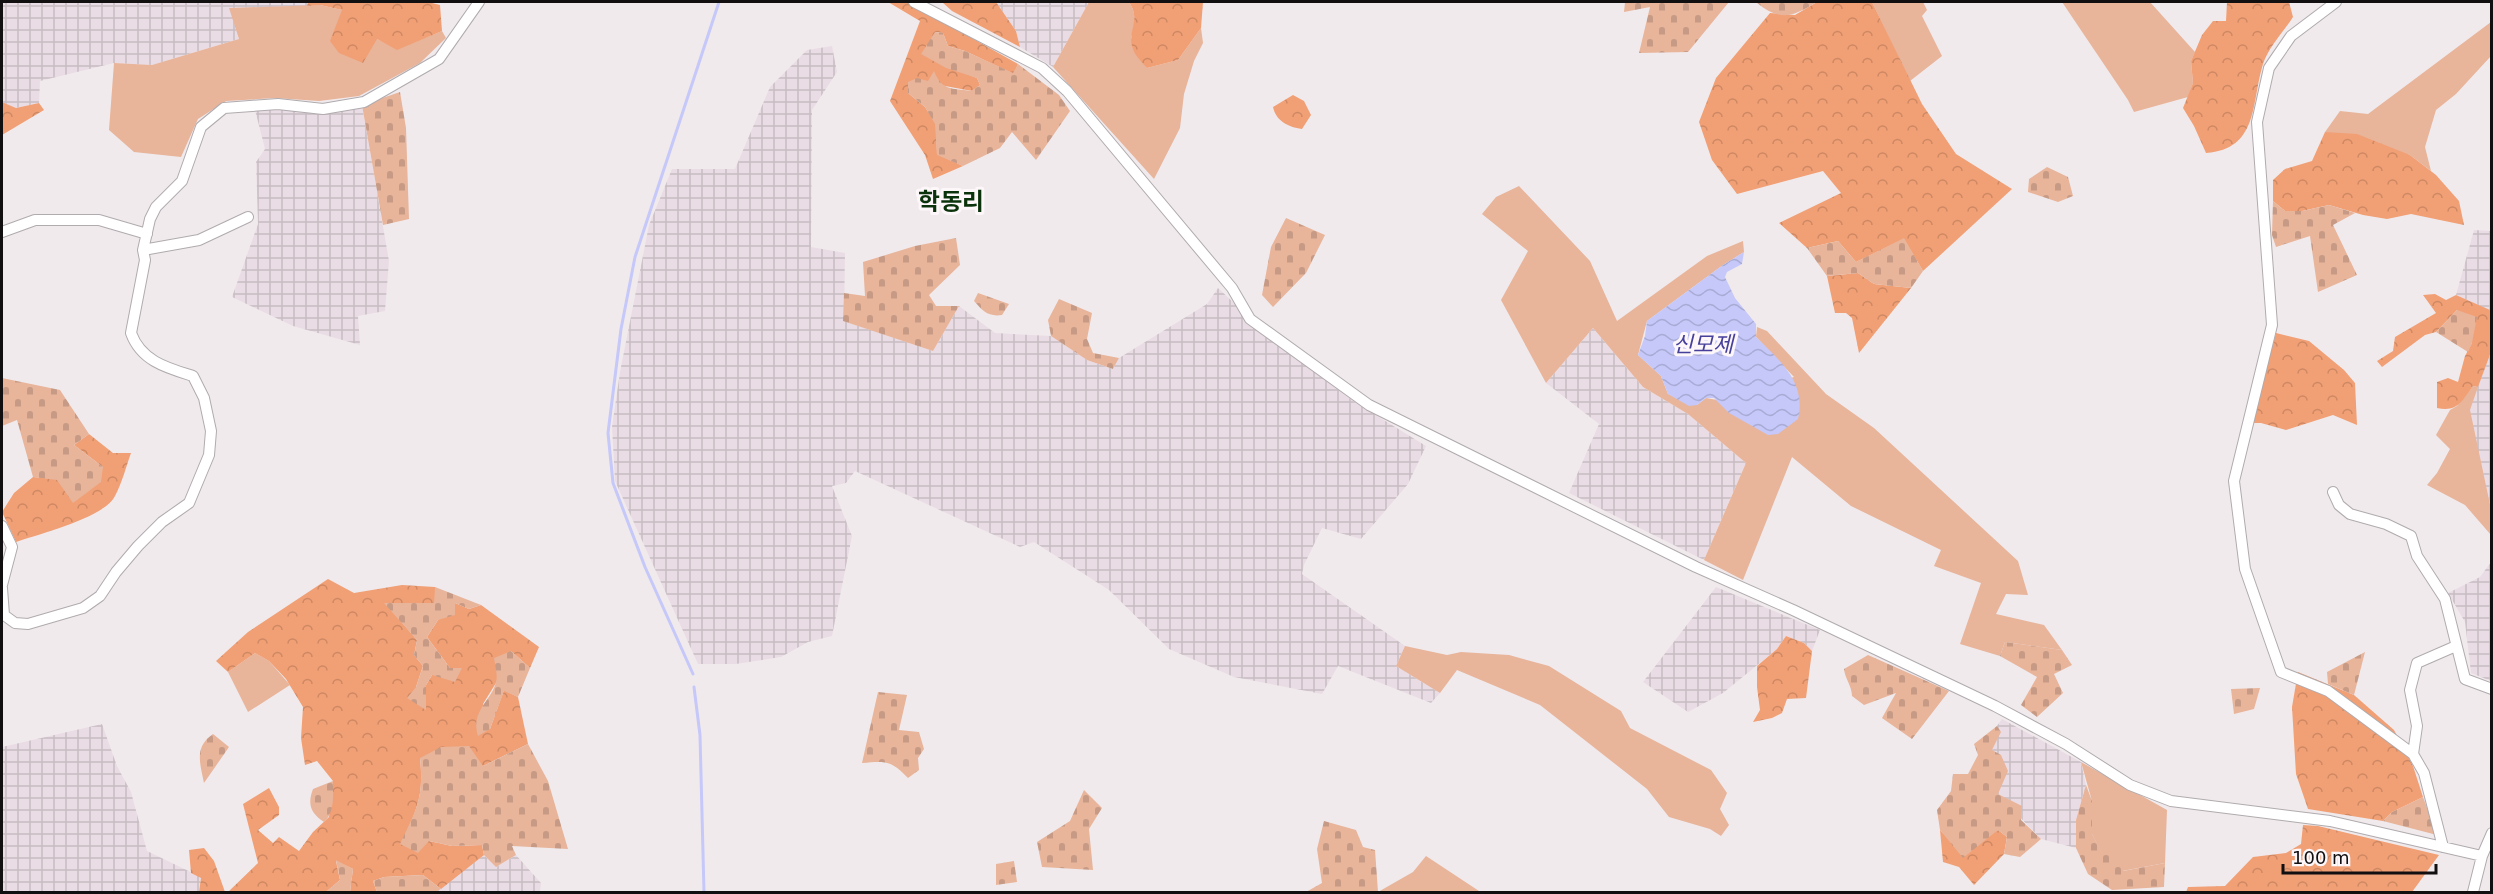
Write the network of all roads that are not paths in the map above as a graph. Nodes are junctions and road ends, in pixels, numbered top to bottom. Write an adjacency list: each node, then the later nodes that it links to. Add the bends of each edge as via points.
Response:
1 (478, 2): 6 (street, via 439,58 364,102 323,109 278,104 224,108 201,127 182,181 156,207)
2 (914, 2): 15 (street, via 1042,68 1067,91 1232,288 1250,319 1369,405 1696,567 1995,706 2130,784 2171,801 2330,821)
3 (2336, 2): 13 (street, via 2291,36 2269,68 2257,122 2272,325 2234,481 2245,568 2281,672 2328,691)
4 (248, 217): 7 (street, via 199,240)
5 (2, 232): 6 (street, via 35,220 99,220)
6 (147, 234): 7 (street)
7 (143, 250): 10 (street, via 145,260 131,333 134,342 153,362 193,376 204,398 211,431 209,455 201,478 189,503 162,522 116,572 100,596 82,608 28,624 15,623 4,615)
8 (2333, 492): 11 (street, via 2339,505 2350,514 2411,536 2417,556 2445,599)
9 (2, 526): 10 (street, via 12,547)
10 (2, 586)
11 (2456, 646): 12 (street, via 2465,679); 13 (street, via 2417,663 2410,690 2417,726)
12 (2492, 689)
13 (2413, 754): 15 (street, via 2424,773)
14 (2492, 833): 16 (street)
15 (2444, 847): 16 (street)
16 (2482, 856): 17 (street)
17 (2473, 892)

